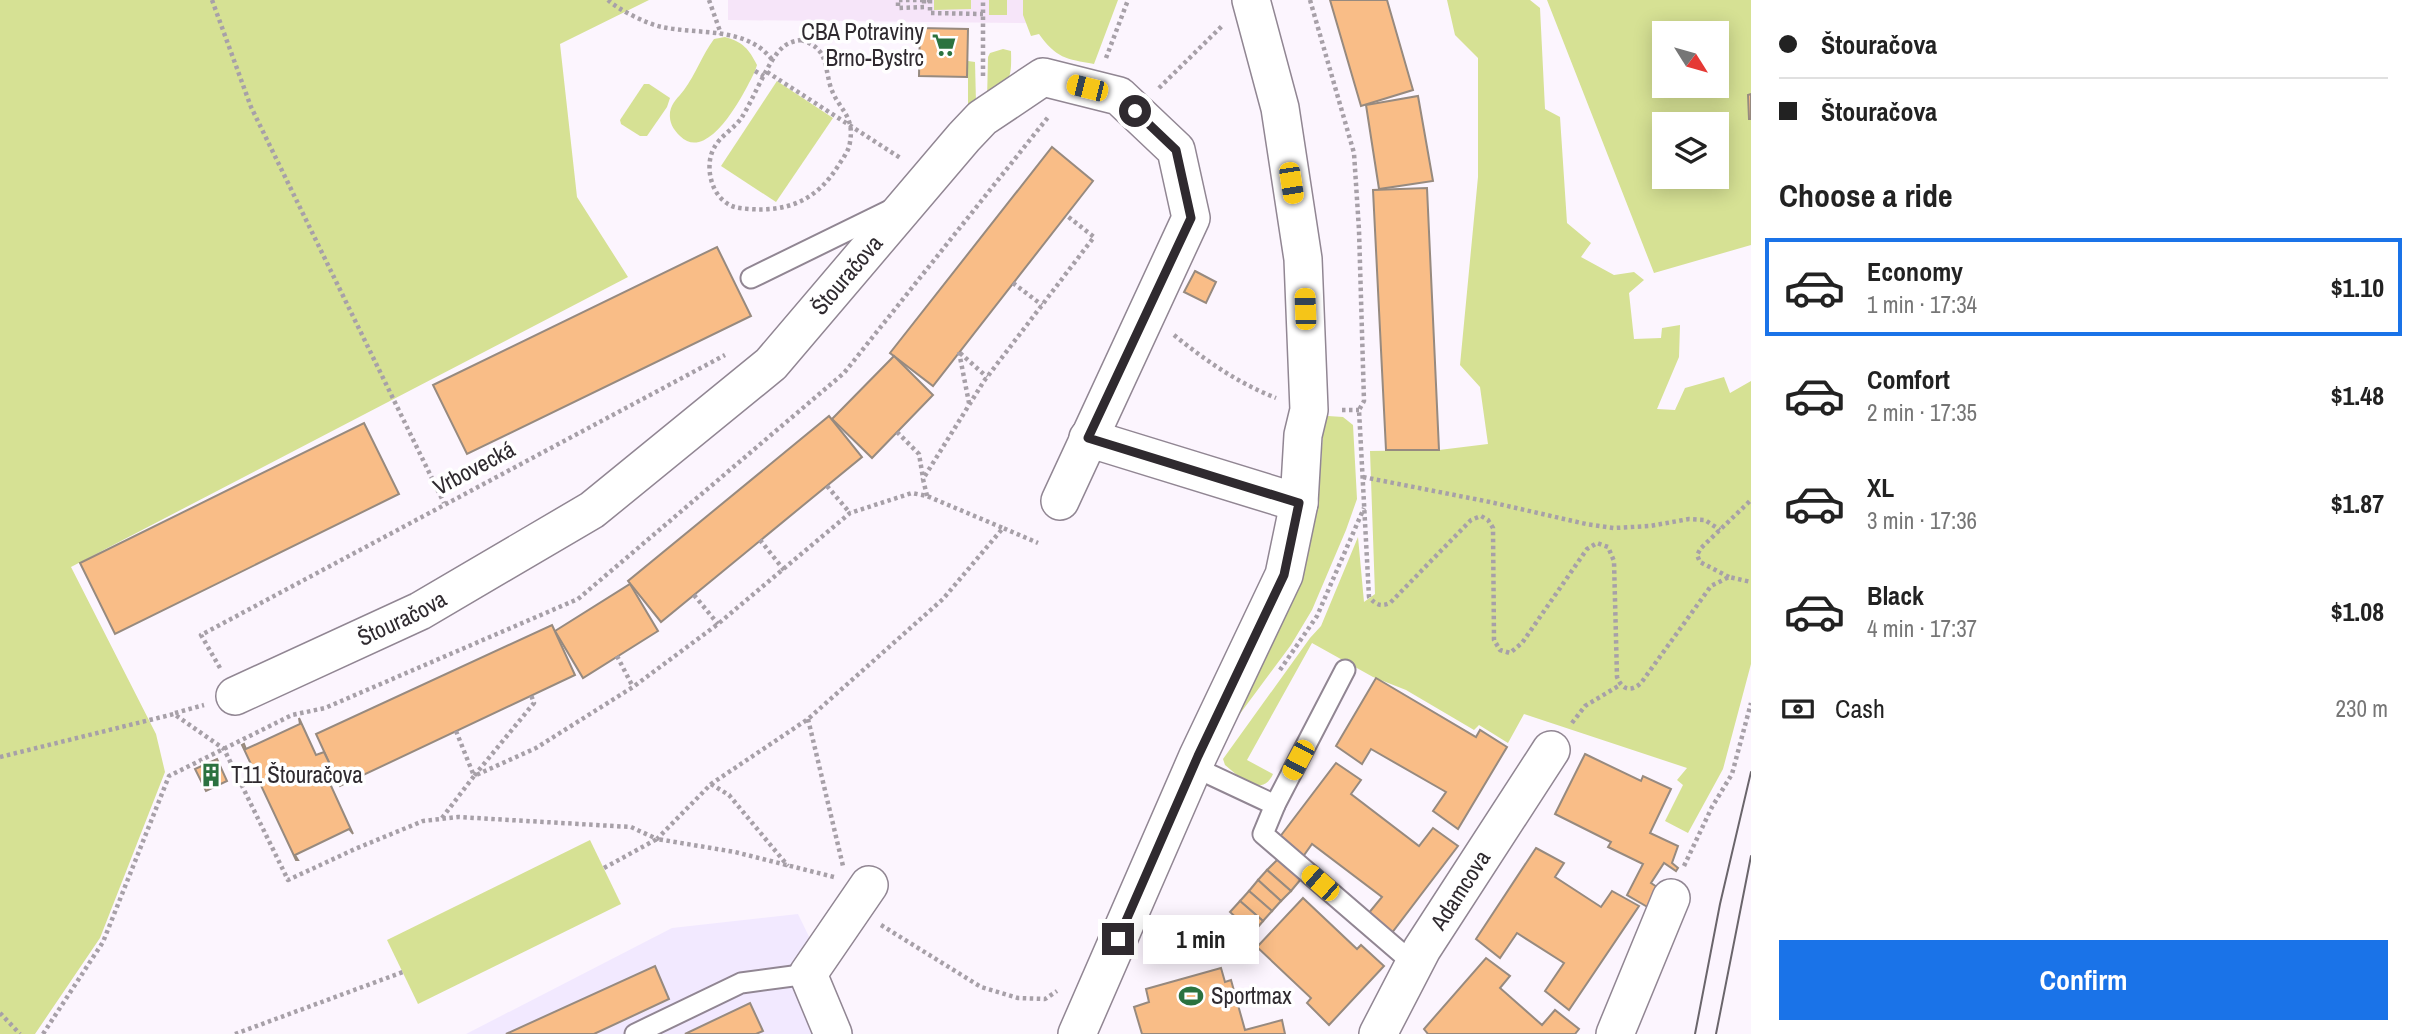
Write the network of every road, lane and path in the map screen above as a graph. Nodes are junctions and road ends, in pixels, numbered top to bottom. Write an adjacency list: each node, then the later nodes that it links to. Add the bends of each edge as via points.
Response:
1 (212, 0): 36 (path, via 251,107)
2 (608, 0): 10 (path, via 659,26)
3 (709, 0): 10 (path)
4 (924, 0): 5 (path, via 925,8 898,8 898,1 919,0)
5 (930, 0): 9 (path, via 930,13)
6 (983, 0): 9 (path)
7 (1310, 0): 27 (path, via 1354,153 1364,401)
8 (1240, 9): 14 (path); 26 (street, via 1280,108 1301,245)
9 (983, 14): 15 (path)
10 (721, 34): 11 (path, via 747,40 764,49)
11 (773, 61): 13 (path); 16 (path, via 781,48 793,41 811,43 820,50 836,100)
12 (755, 71): 13 (path)
13 (766, 74): 16 (path); 16 (path, via 741,119 714,147 710,163 715,192 733,208 785,208 824,186 850,146)
14 (1135, 111): 15 (street, Štouračova, via 1119,96 1043,77); 22 (street, Štouračova, via 1176,150 1191,218)
15 (982, 118): 17 (street, Štouračova)
16 (852, 127): 17 (path)
17 (919, 189): 19 (lane); 54 (street, Štouračova, via 771,364 592,510 421,611)
18 (1066, 215): 21 (path, via 1094,237)
19 (751, 278)
20 (1013, 283): 21 (path)
21 (1042, 305): 24 (path)
22 (1147, 312): 26 (path, via 1201,357 1251,388); 29 (street, Štouračova)
23 (728, 353): 36 (path, Vrbovecká)
24 (987, 377): 25 (path); 25 (path, via 960,352)
25 (969, 404): 31 (path)
26 (1309, 410): 27 (path); 37 (street)
27 (1359, 410): 30 (path)
28 (897, 432): 31 (path, via 919,454)
29 (1088, 438): 34 (street, Štouračova); 37 (street)
30 (1363, 477): 38 (path); 41 (path, via 1586,524 1614,528 1689,519 1705,520)
31 (923, 479): 33 (path)
32 (827, 486): 39 (path)
33 (927, 496): 39 (path, via 912,493); 40 (path)
34 (1060, 500)
35 (1751, 500): 41 (path)
36 (444, 503): 54 (path, Vrbovecká, via 201,635)
37 (1299, 503): 62 (street, via 1284,575)
38 (1365, 507): 49 (path, via 1318,615); 52 (path, via 1369,597 1383,606 1471,520 1481,516 1488,520 1493,528 1494,640 1500,650 1510,653 1522,643 1587,550 1597,543 1608,547 1614,561 1616,677)
39 (850, 513): 44 (path)
40 (1003, 528): 43 (path); 57 (path, via 943,599)
41 (1720, 530): 45 (path, via 1697,555 1700,562)
42 (761, 540): 44 (path)
43 (1038, 542)
44 (784, 570): 48 (path)
45 (1730, 577): 46 (path); 52 (path, via 1711,586 1641,683 1626,689)
46 (1751, 582)
47 (694, 595): 48 (path)
48 (718, 624): 53 (path)
49 (1293, 652)
50 (617, 656): 53 (path)
51 (1345, 670): 65 (lane)
52 (1620, 685): 60 (path, via 1585,706)
53 (633, 687): 63 (path, via 536,748)
54 (235, 695)
55 (531, 695): 63 (path, via 534,703)
56 (1751, 703): 71 (path, via 1732,774 1702,826)
57 (808, 719): 64 (path); 70 (path)
58 (456, 731): 63 (path)
59 (224, 749): 61 (path, via 174,713); 66 (path, via 288,880 423,821); 80 (path, via 169,776 103,942)
60 (1550, 750): 73 (street, Adamcova)
61 (0, 757)
62 (1194, 767): 65 (lane); 83 (street)
63 (474, 776): 66 (path)
64 (712, 784): 67 (path); 68 (path, via 729,796)
65 (1275, 805): 73 (lane, via 1263,834)
66 (442, 819): 67 (path, via 631,827)
67 (657, 839): 68 (path); 69 (path)
68 (788, 866): 70 (path)
69 (604, 868)
70 (858, 882): 75 (street)
71 (1671, 898): 85 (street)
72 (877, 922): 76 (path, via 981,987 1018,998 1045,999)
73 (1414, 964): 84 (street, Adamcova)
74 (403, 972): 81 (path)
75 (808, 974): 78 (street); 82 (lane, via 741,982)
76 (1062, 988)
77 (0, 1013): 79 (path)
78 (825, 1032)
79 (20, 1034)
80 (43, 1034)
81 (235, 1034)
82 (635, 1034)
83 (1077, 1034)
84 (1378, 1034)
85 (1615, 1034)

